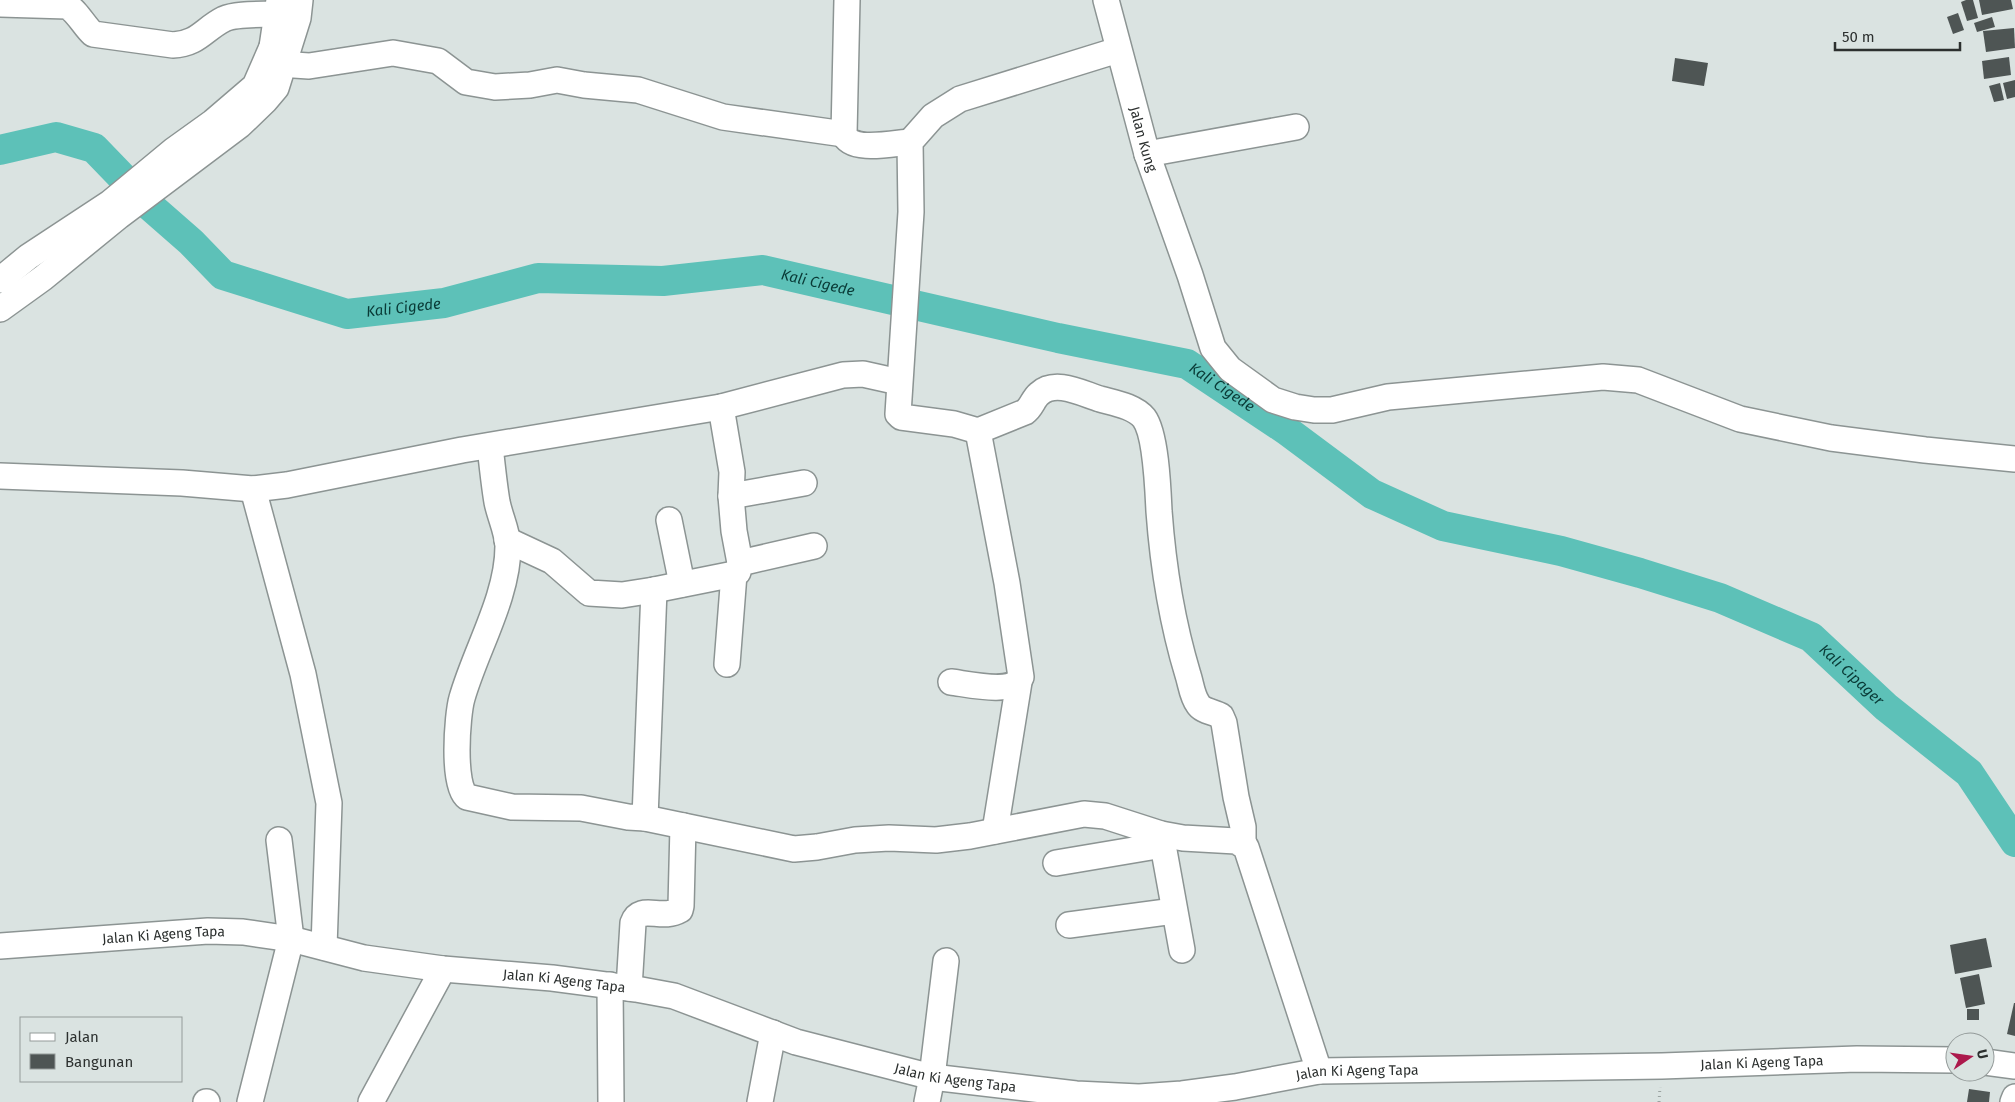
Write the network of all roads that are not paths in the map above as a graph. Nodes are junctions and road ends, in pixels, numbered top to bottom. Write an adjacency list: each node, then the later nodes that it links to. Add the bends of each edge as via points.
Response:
1 (300, 0): 7 (street, via 298,18)
2 (847, 0): 9 (street)
3 (1106, 0): 6 (street, Jalan Kung)
4 (0, 4): 5 (street, via 67,6 74,9 83,25 93,34 173,45 198,39 230,17)
5 (278, 7): 7 (street)
6 (1118, 50): 10 (street, via 960,99 934,116); 11 (street, Jalan Kung)
7 (279, 54): 9 (street, via 294,65 309,66 393,53 438,61 466,82 495,87 557,80 638,90 723,117); 12 (street, via 255,86 213,122 180,158)
8 (1296, 127): 11 (street)
9 (844, 134): 10 (street, via 852,144 861,146)
10 (910, 142): 15 (street, via 908,281)
11 (1147, 154): 19 (street, Jalan Kung, via 1212,348 1230,369 1273,400 1295,407 1332,410 1388,396 1603,376 1638,380 1740,419 1831,438)
12 (115, 209): 13 (street, via 28,257); 14 (street, via 43,278)
13 (0, 280)
14 (0, 309)
15 (899, 382): 16 (street, via 863,374 842,375); 17 (street, via 899,416)
16 (720, 407): 18 (street); 23 (street, via 732,472)
17 (978, 431): 32 (street, via 1007,583 1021,677); 38 (street, via 1030,409 1036,396 1051,387 1067,388 1131,408 1144,418 1149,426 1155,461 1167,586 1184,662 1197,704 1221,716 1224,724 1243,827)
18 (490, 446): 22 (street); 25 (street, via 497,502)
19 (2015, 459)
20 (0, 476): 22 (street)
21 (804, 483): 23 (street)
22 (253, 489): 44 (street, via 303,674 328,803)
23 (731, 496): 27 (street)
24 (668, 520): 28 (street)
25 (507, 540): 29 (street, via 552,561 589,594 622,595); 33 (street, via 499,596 460,705 457,765 461,791 467,797 512,807 581,808)
26 (814, 546): 27 (street)
27 (737, 569): 28 (street); 30 (street)
28 (682, 584): 29 (street)
29 (654, 590): 33 (street)
30 (727, 664)
31 (951, 682): 32 (street, via 1004,688)
32 (1019, 682): 35 (street)
33 (645, 818): 34 (street)
34 (682, 826): 35 (street, via 794,849 855,840 936,840); 48 (street, via 682,906 669,915 642,912 635,919)
35 (994, 831): 37 (street, via 1084,814 1105,816)
36 (279, 840): 42 (street)
37 (1162, 840): 38 (street, via 1183,838); 39 (street); 40 (street)
38 (1243, 843): 53 (street, via 1250,856)
39 (1056, 864)
40 (1174, 911): 41 (street); 45 (street)
41 (1069, 924)
42 (291, 939): 43 (street, Jalan Ki Ageng Tapa, via 224,930); 44 (street, Jalan Ki Ageng Tapa); 57 (street)
43 (0, 946)
44 (324, 947): 47 (street, Jalan Ki Ageng Tapa, via 364,958)
45 (1182, 950)
46 (946, 961): 54 (street)
47 (443, 970): 48 (street, Jalan Ki Ageng Tapa); 58 (street)
48 (620, 987): 49 (street, Jalan Ki Ageng Tapa, via 674,996); 59 (street)
49 (773, 1033): 54 (street, Jalan Ki Ageng Tapa, via 796,1042); 60 (street)
50 (1945, 1060): 53 (street, Jalan Ki Ageng Tapa)
51 (1995, 1063): 52 (street)
52 (2015, 1066)
53 (1318, 1070): 56 (street, Jalan Ki Ageng Tapa, via 1182,1094)
54 (932, 1077): 56 (street, Jalan Ki Ageng Tapa); 61 (street)
55 (2015, 1097): 62 (street)
56 (1076, 1098)
57 (250, 1102)
58 (371, 1102)
59 (611, 1102)
60 (760, 1102)
61 (927, 1102)
62 (2013, 1102)

